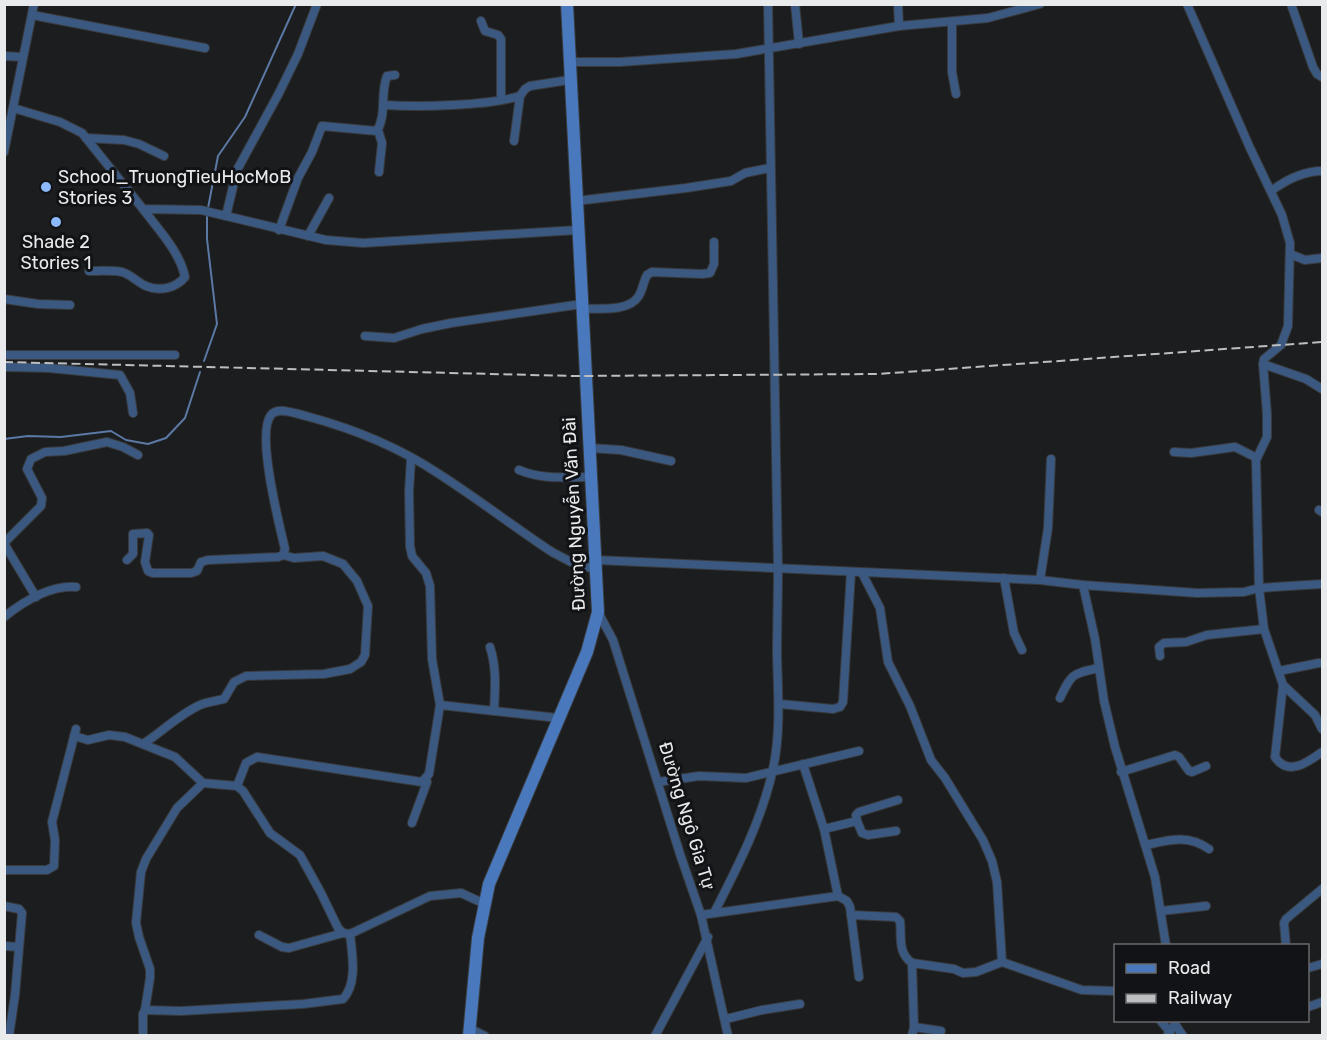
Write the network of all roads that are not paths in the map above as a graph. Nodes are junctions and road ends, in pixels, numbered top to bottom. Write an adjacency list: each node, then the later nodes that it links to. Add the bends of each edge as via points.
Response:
1 (34, 4): 10 (street)
2 (317, 4): 41 (street, via 284,83 237,170)
3 (567, 4): 19 (street, Đường Nguyễn Văn Đài)
4 (768, 4): 16 (street)
5 (795, 4): 14 (street)
6 (898, 4): 13 (street)
7 (1040, 4): 12 (street, via 988,18)
8 (1187, 4): 37 (street)
9 (1291, 4): 21 (street, via 1313,67)
10 (32, 15): 15 (street); 18 (street)
11 (481, 21): 25 (street, via 484,31 501,39)
12 (952, 22): 13 (street); 23 (street)
13 (899, 26): 14 (street)
14 (799, 44): 16 (street)
15 (205, 48)
16 (768, 49): 19 (street, via 720,56); 34 (street)
17 (4, 56): 18 (street)
18 (22, 57): 27 (street)
19 (569, 62): 22 (street, Đường Nguyễn Văn Đài)
20 (395, 75): 26 (street, via 387,76 385,81)
21 (1323, 76)
22 (569, 80): 24 (street, via 530,86); 39 (street, Đường Nguyễn Văn Đài)
23 (956, 94)
24 (520, 96): 25 (street); 31 (street)
25 (501, 100): 26 (street)
26 (384, 105): 29 (street)
27 (13, 108): 28 (street); 30 (street, via 60,122)
28 (7, 130): 32 (street)
29 (378, 130): 36 (street, via 382,143); 42 (street, via 322,126)
30 (86, 138): 33 (street, via 124,140); 40 (street)
31 (514, 141)
32 (5, 148)
33 (164, 156)
34 (770, 168): 39 (street, via 745,172 731,181); 71 (street)
35 (1323, 171): 37 (street, via 1292,178)
36 (380, 172)
37 (1271, 191): 46 (street, via 1288,231)
38 (329, 198): 44 (street)
39 (576, 201): 43 (street, Đường Nguyễn Văn Đài)
40 (143, 209): 41 (street, via 201,210); 48 (street, via 183,267 185,277 181,282 160,288 146,286 121,272)
41 (226, 216): 42 (street)
42 (279, 230): 44 (street)
43 (578, 230): 44 (street, via 363,243); 51 (street, Đường Nguyễn Văn Đài)
44 (308, 236)
45 (714, 242): 51 (street, via 710,273 652,272 647,274 634,302 624,306)
46 (1290, 254): 47 (street, via 1305,260); 55 (street, via 1288,326 1281,345)
47 (1323, 258)
48 (89, 271)
49 (4, 299): 50 (street)
50 (70, 305)
51 (582, 307): 52 (street, via 451,322 394,338); 59 (street, Đường Nguyễn Văn Đài)
52 (365, 336)
53 (4, 355): 54 (street)
54 (175, 355)
55 (1263, 364): 57 (street); 62 (street, via 1267,437)
56 (4, 367): 58 (street, via 120,375 130,393)
57 (1323, 388)
58 (133, 413)
59 (589, 448): 65 (street, via 621,450); 67 (street, Đường Nguyễn Văn Đài)
60 (1174, 452): 62 (street, via 1235,447)
61 (138, 455): 80 (street, via 107,442 45,452 31,459 27,468 42,498 41,506 5,545)
62 (1257, 458): 79 (street)
63 (411, 459): 68 (street, via 333,423 275,411 267,424 267,465); 70 (street, via 438,473 552,552 570,562); 93 (street, via 411,556 426,573 430,586 432,659)
64 (1051, 459): 75 (street, via 1048,528)
65 (671, 461)
66 (519, 470): 67 (street, via 546,478)
67 (590, 477): 70 (street, Đường Nguyễn Văn Đài)
68 (284, 555): 69 (street, via 208,560 191,573 153,573 145,562 149,535 137,533 133,534 133,554); 97 (street, via 323,556 342,564 357,581 368,606 365,655 361,662 350,669 324,674 240,678 224,699 201,704)
69 (127, 560)
70 (597, 565): 71 (street); 81 (street, Đường Nguyễn Văn Đài)
71 (778, 568): 72 (street); 92 (street)
72 (850, 572): 73 (street); 92 (street, via 840,708)
73 (862, 573): 74 (street); 132 (street, via 880,608 888,662 926,750 992,861)
74 (1004, 578): 75 (street); 85 (street, via 1014,633)
75 (1040, 580): 77 (street)
76 (1323, 584): 79 (street)
77 (1083, 585): 79 (street, via 1197,593); 88 (street)
78 (76, 587): 80 (street, via 54,589)
79 (1259, 588): 83 (street)
80 (36, 597): 82 (street)
81 (598, 612): 95 (street, Đường Nguyễn Văn Đài, via 587,652); 105 (street, Đường Ngô Gia Tự, via 614,640)
82 (4, 617)
83 (1264, 629): 86 (street, via 1164,643 1159,647); 89 (street)
84 (490, 647): 94 (street, via 496,678)
85 (1022, 650)
86 (1160, 656)
87 (1319, 663): 89 (street)
88 (1099, 668): 91 (street, via 1074,674); 103 (street)
89 (1279, 671): 90 (street)
90 (1283, 685): 96 (street, via 1310,710); 99 (street, via 1275,757 1294,767)
91 (1060, 698)
92 (780, 704): 102 (street)
93 (441, 705): 94 (street); 104 (street)
94 (494, 711): 95 (street)
95 (558, 718): 118 (street, Đường Nguyễn Văn Đài, via 489,884)
96 (1323, 729)
97 (143, 744): 106 (street, via 176,758); 115 (street, via 109,735 88,740 75,733 52,822 54,866 47,870)
98 (859, 751): 100 (street)
99 (1323, 752)
100 (803, 764): 102 (street); 111 (street)
101 (1206, 766): 103 (street, via 1189,771 1175,755)
102 (773, 770): 105 (street, via 746,778 699,776); 122 (street, via 752,832)
103 (1121, 772): 113 (street)
104 (426, 778): 107 (street, via 422,782 257,757 246,763); 110 (street, via 428,782)
105 (658, 782): 123 (street, Đường Ngô Gia Tự)
106 (203, 783): 107 (street); 137 (street, via 177,808 141,872 136,923 150,969)
107 (237, 786): 125 (street, via 270,833 300,855 338,928)
108 (898, 800): 109 (street, via 859,812 855,815)
109 (857, 821): 111 (street); 112 (street, via 862,833 868,835)
110 (412, 823)
111 (824, 829): 117 (street)
112 (896, 831)
113 (1146, 845): 114 (street, via 1177,838); 121 (street)
114 (1209, 849)
115 (4, 870)
116 (1323, 889): 129 (street, via 1286,918)
117 (838, 896): 122 (street); 124 (street, via 847,901)
118 (485, 904): 125 (street, via 460,893 430,896); 142 (street, Đường Nguyễn Văn Đài)
119 (4, 906): 131 (street, via 22,913)
120 (1206, 906): 121 (street)
121 (1161, 911): 128 (street)
122 (714, 913): 123 (street)
123 (701, 915): 127 (street, Đường Ngô Gia Tự)
124 (851, 915): 133 (street, via 896,917 900,921 901,947); 134 (street)
125 (347, 934): 126 (street, via 289,948); 137 (street, via 351,983 343,999)
126 (260, 936)
127 (708, 937): 138 (street, Đường Ngô Gia Tự); 146 (street)
128 (1166, 944)
129 (1286, 944)
130 (4, 946): 131 (street)
131 (19, 947): 143 (street)
132 (1002, 962): 133 (street, via 963,973); 135 (street, via 1082,990)
133 (912, 963): 140 (street)
134 (859, 977)
135 (1114, 991)
136 (800, 1004): 138 (street)
137 (145, 1010): 144 (street)
138 (726, 1019): 147 (street, Đường Ngô Gia Tự)
139 (1172, 1028): 148 (street)
140 (913, 1031): 141 (street)
141 (941, 1031)
142 (469, 1032): 145 (street)
143 (9, 1035)
144 (143, 1035)
145 (485, 1035)
146 (655, 1035)
147 (728, 1035)
148 (1184, 1035)

